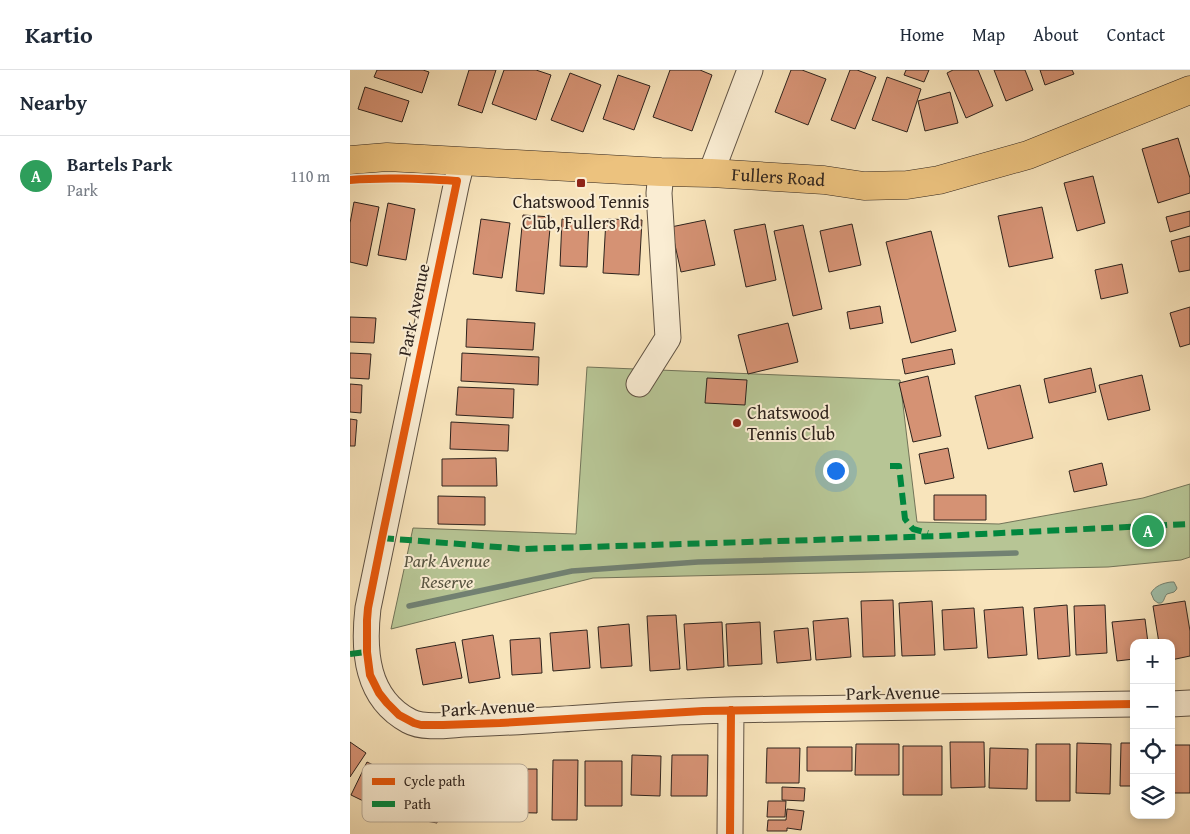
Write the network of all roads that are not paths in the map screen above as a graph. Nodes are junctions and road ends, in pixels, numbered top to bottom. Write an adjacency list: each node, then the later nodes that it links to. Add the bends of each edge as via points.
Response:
1 (750, 70): 6 (street)
2 (1190, 90): 6 (main road, Fullers Road, via 1028,155 939,180 864,186 824,180)
3 (350, 160): 4 (main road, Fullers Road, via 386,157)
4 (462, 162): 5 (main road, Fullers Road); 11 (street, Park Avenue, via 368,608 367,652 373,682 386,703 399,715 422,725)
5 (661, 172): 6 (main road, Fullers Road); 7 (street, via 659,193 668,338)
6 (711, 173)
7 (639, 384)
8 (1130, 704): 11 (street, Park Avenue)
9 (1175, 704): 10 (street)
10 (1190, 704)
11 (731, 710): 12 (street)
12 (730, 834)

